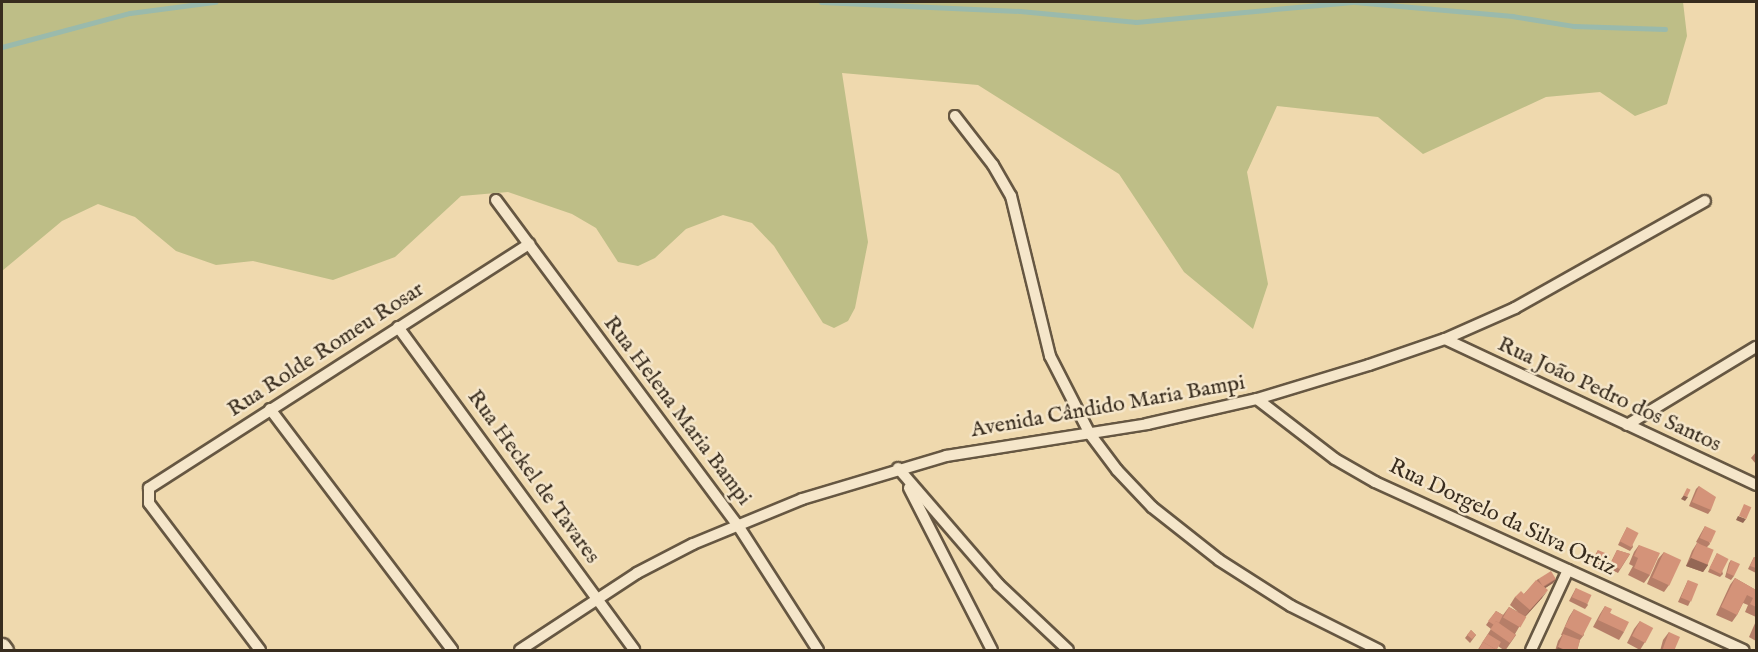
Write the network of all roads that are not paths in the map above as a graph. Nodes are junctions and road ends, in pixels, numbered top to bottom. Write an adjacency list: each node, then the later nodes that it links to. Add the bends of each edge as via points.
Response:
1 (955, 116): 11 (street, via 993,165 1011,196 1050,356)
2 (496, 200): 4 (street, Rua Helena Maria Bampi)
3 (1705, 201): 6 (street, Avenida Cândido Maria Bampi, via 1515,308)
4 (529, 244): 5 (street, Rua Rolde Romeu Rosar); 14 (street, Rua Helena Maria Bampi)
5 (399, 327): 9 (street, Rua Rolde Romeu Rosar); 16 (street, Rua Heckel de Tavares)
6 (1445, 339): 8 (street, Avenida Cândido Maria Bampi); 10 (street, Rua João Pedro dos Santos)
7 (1756, 347): 10 (street)
8 (1257, 399): 11 (street, Avenida Cândido Maria Bampi); 15 (street, Rua Dorgelo da Silva Ortiz, via 1335,459 1375,482)
9 (270, 409): 19 (street, Rua Rolde Romeu Rosar, via 154,483 146,493 149,503); 20 (street)
10 (1627, 424): 13 (street, Rua João Pedro dos Santos)
11 (1090, 434): 12 (street, Avenida Cândido Maria Bampi, via 946,456); 26 (street, via 1152,507 1219,560 1291,606)
12 (898, 468): 14 (street, Avenida Cândido Maria Bampi); 24 (street); 25 (street, via 998,584)
13 (1756, 485)
14 (737, 524): 16 (street, Avenida Cândido Maria Bampi); 23 (street, Rua Helena Maria Bampi)
15 (1568, 570): 27 (street); 28 (street, Rua Dorgelo da Silva Ortiz)
16 (597, 597): 21 (street, Avenida Cândido Maria Bampi); 22 (street, Rua Heckel de Tavares)
17 (2, 646): 18 (main road)
18 (5, 651)
19 (260, 651)
20 (452, 651)
21 (520, 651)
22 (634, 651)
23 (818, 651)
24 (992, 651)
25 (1068, 651)
26 (1379, 651)
27 (1531, 651)
28 (1743, 651)

